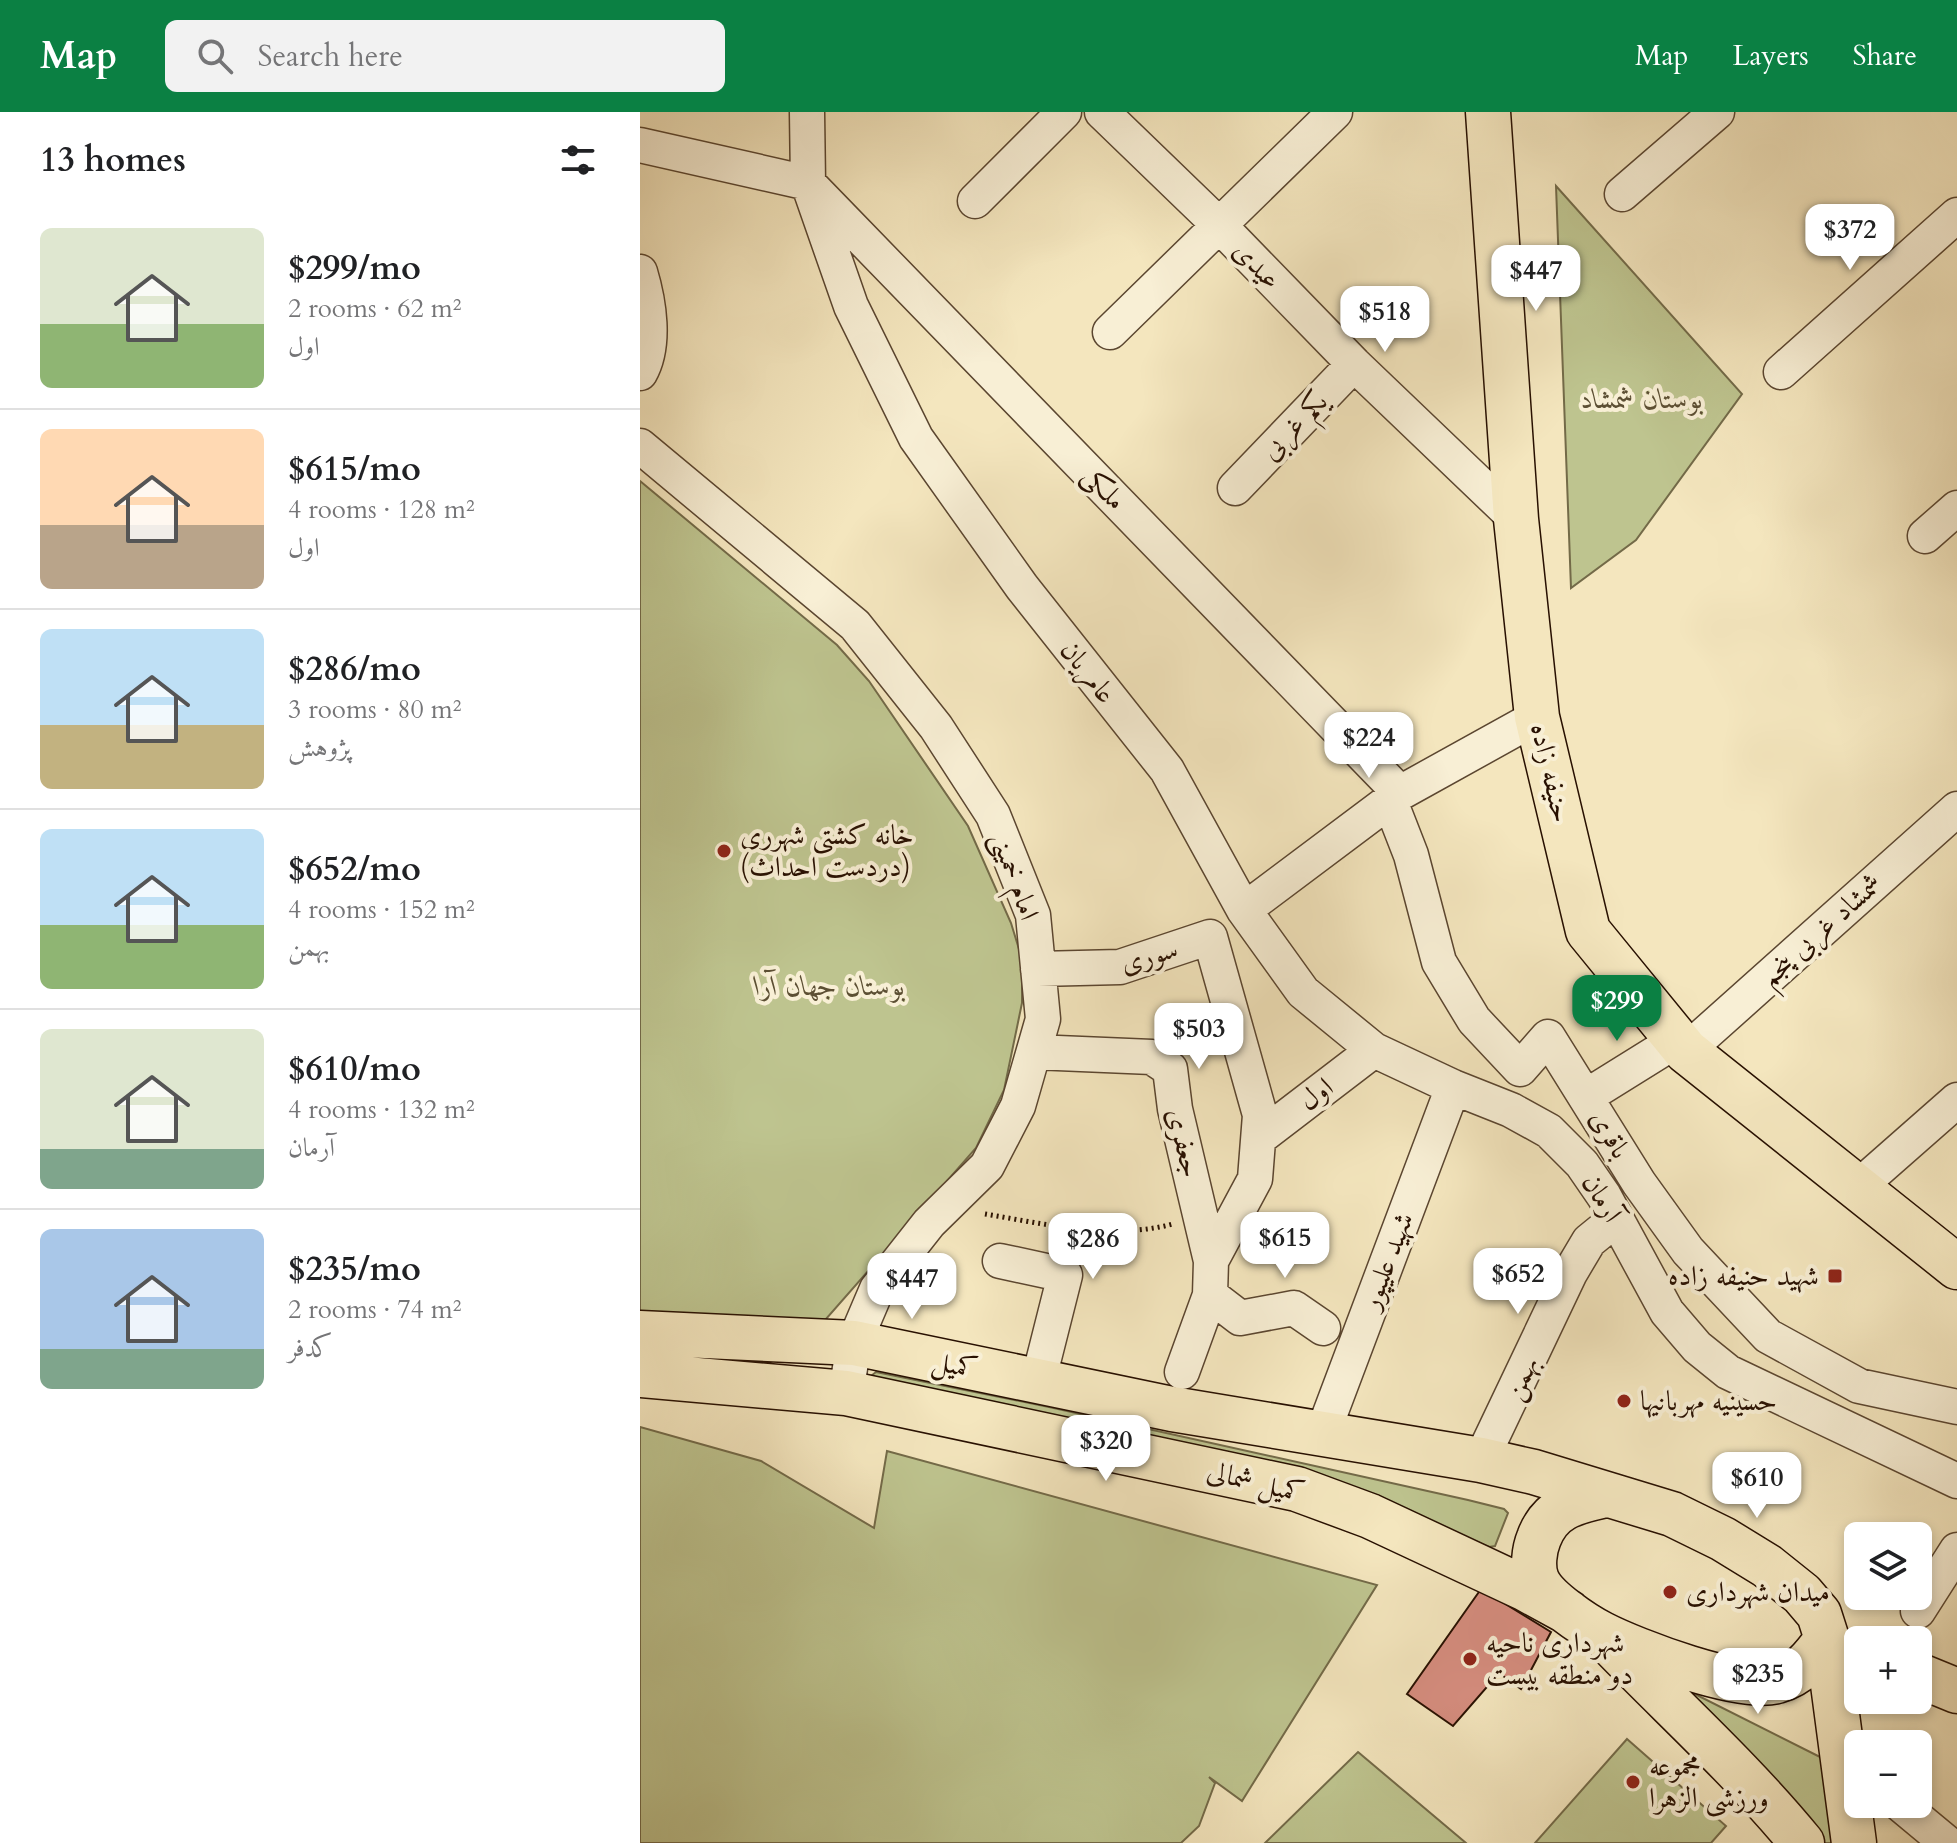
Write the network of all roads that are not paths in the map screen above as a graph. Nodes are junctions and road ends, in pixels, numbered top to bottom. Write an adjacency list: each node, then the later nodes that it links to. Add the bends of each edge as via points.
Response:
1 (807, 112): 8 (street, عامریان)
2 (1064, 112): 10 (street)
3 (1102, 112): 12 (street, عیدی)
4 (1335, 112): 12 (street)
5 (1488, 112): 21 (main road, حنیفه زاده)
6 (1717, 112): 9 (street)
7 (640, 145): 8 (street)
8 (808, 183): 24 (street, ملکی); 26 (street, عامریان, via 851,306 916,438 1022,587 1167,770)
9 (1622, 194)
10 (975, 201)
11 (1957, 215): 16 (street)
12 (1219, 225): 14 (street); 15 (street, عیدی)
13 (640, 272): 17 (street, via 647,297 648,359)
14 (1110, 332)
15 (1354, 364): 19 (street, یکم غربی); 21 (street, عیدی)
16 (1781, 372)
17 (640, 373)
18 (640, 446): 27 (street, امام خمینی, via 855,625 936,727 993,815 1033,915)
19 (1235, 488)
20 (1957, 508): 22 (street)
21 (1516, 519): 23 (main road, حنیفه زاده)
22 (1925, 536)
23 (1537, 717): 24 (street); 28 (main road, حنیفه زاده, via 1588,931)
24 (1395, 797): 26 (street); 32 (street, باقری, via 1439,962 1474,1020 1520,1069 1548,1037)
25 (1957, 809): 28 (street, شمشاد غربی پنجم)
26 (1244, 910): 29 (street, آرمان, via 1303,992)
27 (1038, 969): 30 (street, امام خمینی, via 1043,1019); 34 (street, سوری, via 1120,967 1210,937 1260,1115)
28 (1682, 1046): 32 (street); 35 (main road, حنیفه زاده)
29 (1374, 1050): 31 (street, آرمان); 34 (street, اول)
30 (1034, 1052): 38 (street, جعفری, via 1152,1057 1170,1069); 43 (street, امام خمینی, via 1018,1106 987,1166 929,1223 877,1289)
31 (1453, 1087): 36 (street, آرمان, via 1549,1131 1582,1164); 49 (street, شهید علیپور)
32 (1587, 1096): 48 (street, باقری, via 1688,1251 1768,1336 1859,1386)
33 (1957, 1100): 35 (street)
34 (1259, 1138): 38 (street, via 1255,1179)
35 (1857, 1188): 39 (main road, حنیفه زاده)
36 (1616, 1219): 50 (street, بهمن, via 1589,1241 1570,1273); 51 (street, آرمان, via 1667,1312 1728,1372)
37 (1000, 1261): 45 (street, via 1065,1275)
38 (1211, 1261): 40 (street)
39 (1957, 1267)
40 (1210, 1295): 41 (street, via 1240,1318 1294,1308); 46 (street)
41 (1323, 1328)
42 (640, 1333): 43 (main road, کمیل)
43 (854, 1343): 45 (main road, کمیل); 47 (street, امام خمینی)
44 (640, 1375): 47 (main road, کمیل شمالی)
45 (1038, 1382): 46 (main road, کمیل)
46 (1177, 1390): 49 (main road, کمیل شمالی)
47 (846, 1393): 55 (main road, کمیل شمالی, via 1297,1489 1370,1516 1524,1588)
48 (1957, 1407)
49 (1322, 1435): 50 (main road, کمیل شمالی)
50 (1481, 1460): 52 (main road, کمیل شمالی)
51 (1957, 1481)
52 (1606, 1495): 55 (main road, via 1569,1504 1545,1523 1534,1550 1537,1580); 56 (main road, کمیل شمالی, via 1672,1514 1767,1566 1802,1594)
53 (1957, 1550): 54 (street)
54 (1918, 1611)
55 (1584, 1623): 56 (main road, via 1699,1671 1739,1681 1776,1682); 62 (main road, via 1764,1796)
56 (1842, 1645): 59 (main road, کمیل شمالی)
57 (1932, 1681): 58 (main road)
58 (1957, 1691)
59 (1848, 1730)
60 (1853, 1818): 63 (main road, کمیل شمالی)
61 (1917, 1818): 64 (street)
62 (1802, 1843)
63 (1854, 1843)
64 (1947, 1843)

